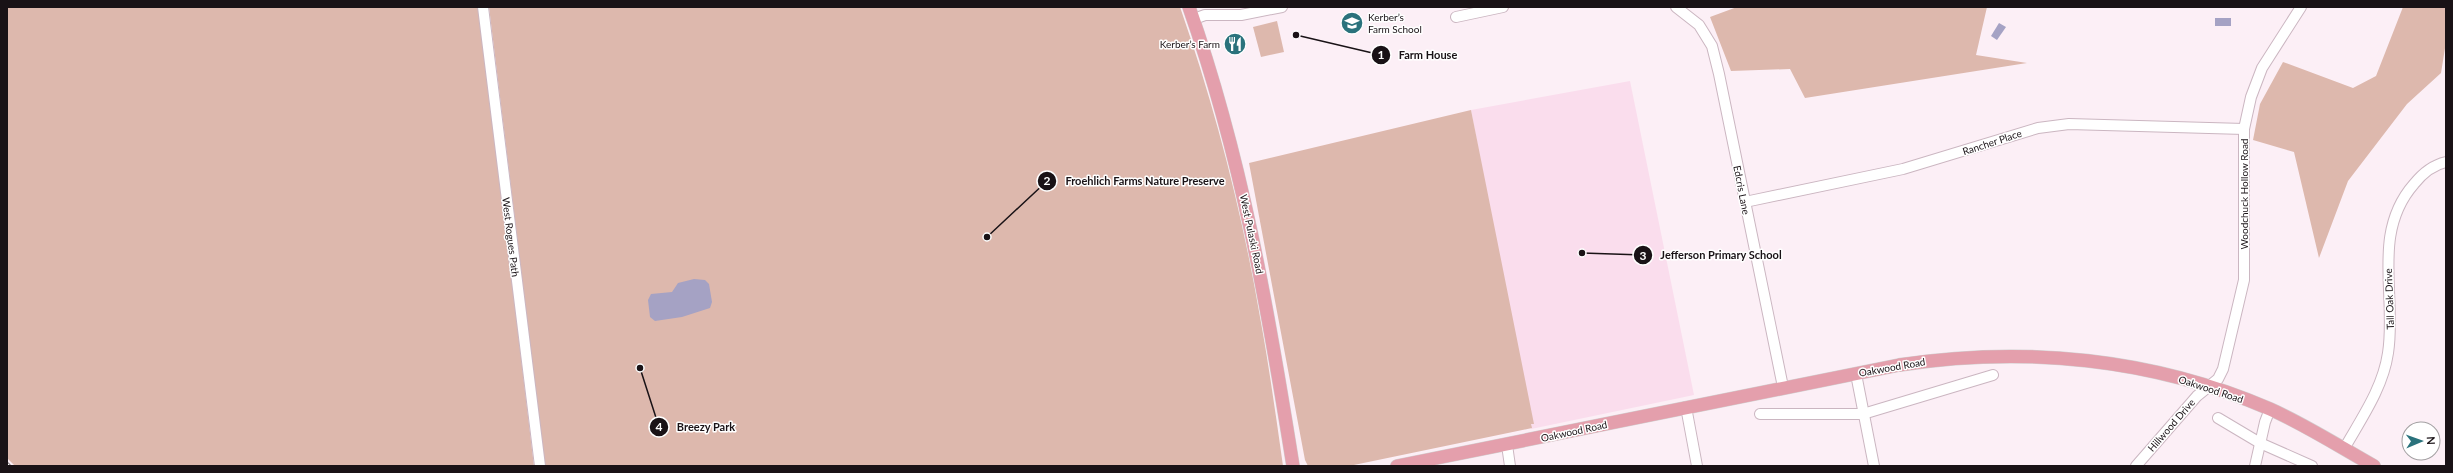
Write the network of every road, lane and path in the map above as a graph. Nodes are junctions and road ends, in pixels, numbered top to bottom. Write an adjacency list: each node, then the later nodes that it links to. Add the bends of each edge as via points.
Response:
1 (483, 7): 23 (street, West Rogues Path)
2 (1282, 7): 6 (street, via 1241,15)
3 (1503, 7): 7 (street)
4 (1676, 7): 10 (street, Edcris Lane, via 1700,25 1712,46 1720,74)
5 (2301, 7): 8 (street, Woodchuck Hollow Road, via 2262,68 2251,97)
6 (1191, 13): 24 (main road, West Pulaski Road, via 1220,100 1241,183 1261,273)
7 (1456, 17)
8 (2244, 129): 10 (street, Rancher Place, via 2069,124 2038,128 1903,169); 14 (street, Woodchuck Hollow Road, via 2244,280 2223,369)
9 (2446, 162): 22 (street, Tall Oak Drive, via 2422,174 2405,194 2393,220 2388,248 2388,353 2384,374)
10 (1745, 202): 13 (street, Edcris Lane)
11 (1856, 374): 13 (main road, Oakwood Road); 14 (main road, Oakwood Road, via 1944,358 1992,355 2050,356 2136,367); 18 (street)
12 (1993, 375): 18 (street)
13 (1783, 387): 15 (main road, Oakwood Road)
14 (2210, 387): 16 (main road, Oakwood Road); 29 (street, Hillwood Drive, via 2196,396)
15 (1686, 407): 21 (main road, Oakwood Road); 27 (street)
16 (2270, 409): 20 (street); 22 (main road, Oakwood Road)
17 (1760, 414): 18 (street)
18 (1863, 414): 28 (street)
19 (2218, 418): 20 (street)
20 (2260, 443): 30 (street); 31 (street)
21 (1507, 445): 25 (main road, Oakwood Road); 26 (street)
22 (2344, 449): 32 (main road, Oakwood Road)
23 (540, 466)
24 (1294, 466)
25 (1397, 466)
26 (1510, 466)
27 (1697, 466)
28 (1874, 466)
29 (2136, 466)
30 (2256, 466)
31 (2312, 466)
32 (2374, 466)

